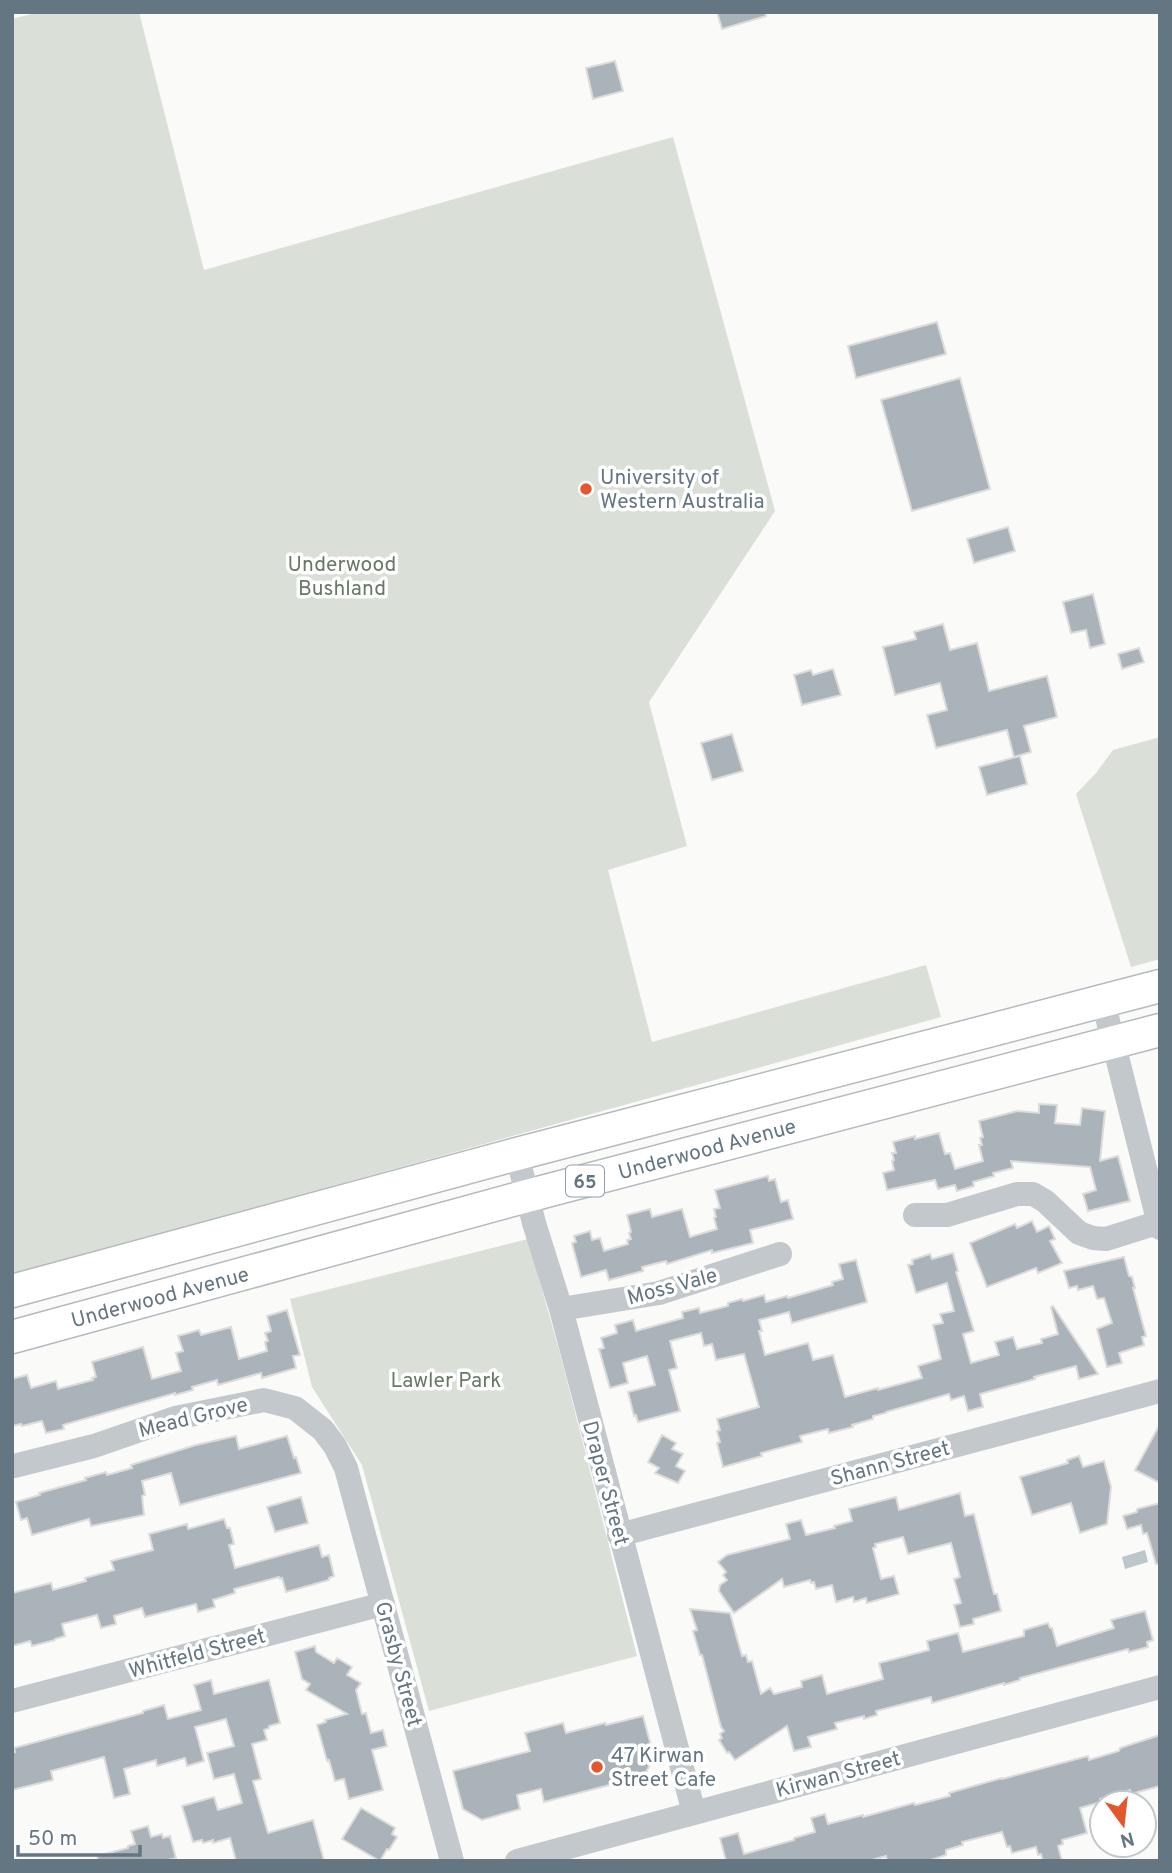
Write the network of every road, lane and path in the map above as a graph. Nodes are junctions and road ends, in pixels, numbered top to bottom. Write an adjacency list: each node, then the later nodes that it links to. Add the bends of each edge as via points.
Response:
1 (1160, 986): 2 (main road, Underwood Avenue / 65)
2 (1103, 1001): 4 (street); 5 (main road, Underwood Avenue / 65)
3 (1160, 1030): 4 (main road, Underwood Avenue / 65)
4 (1114, 1042): 6 (main road, Underwood Avenue / 65); 8 (street)
5 (517, 1154): 6 (street, Draper Street); 10 (main road, Underwood Avenue / 65)
6 (527, 1196): 11 (street, Draper Street); 12 (main road, Underwood Avenue / 65)
7 (915, 1215): 8 (street, via 947,1215 1017,1194 1033,1194 1079,1233 1093,1238)
8 (1159, 1224)
9 (780, 1254): 11 (street, Moss Vale, via 659,1293)
10 (12, 1292)
11 (561, 1309): 16 (street, Draper Street)
12 (12, 1337)
13 (1160, 1391): 16 (street, Shann Street)
14 (14, 1465): 15 (street, Mead Grove, via 93,1446 175,1418 264,1400 295,1408 323,1430)
15 (346, 1468): 17 (street, Grasby Street)
16 (620, 1535): 20 (street, Draper Street)
17 (383, 1604): 19 (street, Whitfeld Street); 22 (street, Grasby Street)
18 (1160, 1687): 20 (street, Kirwan Street)
19 (12, 1701)
20 (694, 1813): 21 (street, Kirwan Street)
21 (579, 1853): 23 (street, Kirwan Street)
22 (452, 1861)
23 (517, 1861)

